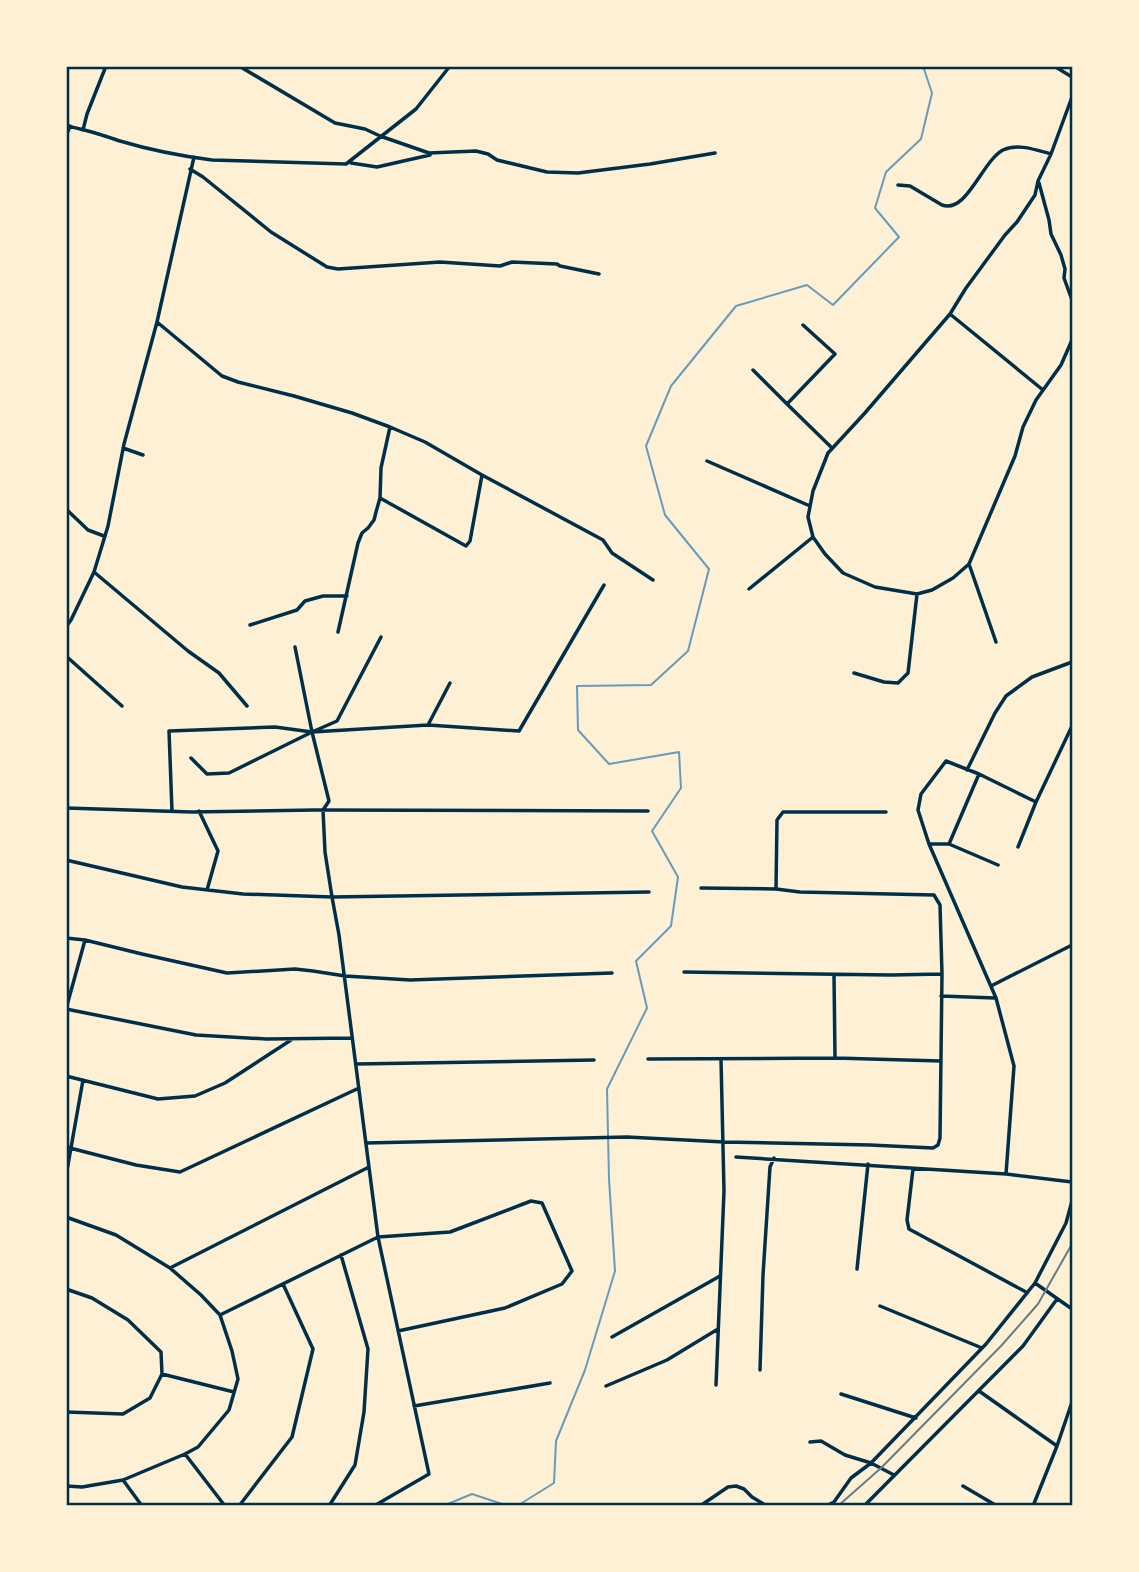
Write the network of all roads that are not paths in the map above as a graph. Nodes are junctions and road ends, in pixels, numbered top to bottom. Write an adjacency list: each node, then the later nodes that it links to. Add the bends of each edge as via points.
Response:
1 (106, 66): 9 (street)
2 (239, 66): 11 (street, via 335,123)
3 (450, 66): 11 (street, via 416,109)
4 (1054, 66): 5 (street)
5 (1073, 77)
6 (1073, 97): 7 (street)
7 (1071, 106): 14 (street)
8 (68, 126): 9 (street); 10 (street)
9 (83, 130): 15 (street)
10 (66, 136)
11 (380, 136): 12 (street, via 429,153); 16 (street)
12 (444, 152): 13 (street, via 476,151 547,172 578,173); 16 (street, via 377,167)
13 (715, 153)
14 (1051, 154): 18 (street); 19 (street, via 1023,147 1001,151 954,206 942,205 911,186)
15 (194, 158): 16 (street); 17 (street)
16 (349, 162)
17 (191, 170): 20 (street, via 271,232 327,267 525,262); 23 (street)
18 (1038, 181): 21 (street); 22 (street, via 1035,195)
19 (898, 185)
20 (599, 274)
21 (1073, 300)
22 (950, 314): 27 (street); 31 (street)
23 (157, 322): 29 (street, via 222,376); 30 (street)
24 (803, 325): 28 (street, via 835,354)
25 (1073, 340): 27 (street)
26 (753, 370): 28 (street)
27 (1043, 390): 40 (street, via 1023,427)
28 (787, 404): 31 (street)
29 (390, 427): 34 (street); 35 (street)
30 (123, 448): 32 (street); 38 (street)
31 (832, 448): 36 (street)
32 (143, 455)
33 (707, 461): 36 (street)
34 (482, 475): 35 (street, via 467,546); 42 (street, via 603,540 612,553)
35 (380, 498): 46 (street, via 374,520 358,543)
36 (810, 506): 39 (street)
37 (66, 509): 38 (street, via 88,530)
38 (104, 536): 41 (street)
39 (813, 537): 44 (street); 45 (street, via 843,573 874,587)
40 (969, 564): 45 (street, via 932,590); 51 (street)
41 (93, 572): 48 (street); 58 (street, via 219,673)
42 (653, 580)
43 (604, 585): 59 (street, via 519,731)
44 (749, 589)
45 (916, 594): 55 (street, via 908,673 898,683)
46 (347, 596): 47 (street, via 305,601 297,610); 49 (street)
47 (250, 625)
48 (66, 627)
49 (338, 632)
50 (380, 637): 61 (street, via 337,721)
51 (996, 642)
52 (295, 647): 61 (street)
53 (66, 656): 57 (street)
54 (1073, 662): 63 (street, via 1032,677 1006,696)
55 (854, 673)
56 (450, 683): 59 (street)
57 (122, 705)
58 (247, 706)
59 (428, 726): 61 (street)
60 (1073, 726): 65 (street)
61 (312, 732): 62 (street, via 229,773 207,774); 67 (street, via 329,801); 68 (street, via 275,727 169,731)
62 (191, 758)
63 (967, 770): 64 (street); 72 (street, via 946,761 921,794 918,810)
64 (979, 774): 65 (street); 73 (street)
65 (1036, 802): 74 (street)
66 (66, 808): 68 (street)
67 (323, 810): 69 (street); 70 (street); 81 (street)
68 (172, 811): 69 (street)
69 (199, 811): 79 (street, via 218,852)
70 (648, 811)
71 (886, 812): 78 (street, via 783,812 777,820)
72 (929, 844): 73 (street); 90 (street)
73 (948, 844): 76 (street)
74 (1018, 846)
75 (66, 860): 79 (street)
76 (998, 865)
77 (701, 888): 78 (street)
78 (776, 889): 87 (street, via 934,895 940,905)
79 (207, 890): 81 (street)
80 (649, 892): 81 (street)
81 (332, 897): 89 (street)
82 (66, 937): 83 (street)
83 (85, 940): 89 (street, via 227,972 295,969); 93 (street)
84 (1073, 945): 90 (street)
85 (684, 972): 88 (street)
86 (612, 973): 89 (street, via 410,980)
87 (942, 974): 88 (street); 91 (street)
88 (834, 975): 96 (street)
89 (345, 976): 94 (street)
90 (991, 986): 92 (street)
91 (941, 996): 92 (street); 100 (street)
92 (996, 998): 113 (street, via 1014,1066)
93 (66, 1009): 95 (street, via 196,1035)
94 (353, 1038): 95 (street); 101 (street)
95 (293, 1039): 103 (street, via 225,1083 195,1096 158,1099)
96 (835, 1058): 98 (street); 100 (street)
97 (648, 1059): 98 (street)
98 (721, 1059): 105 (street)
99 (594, 1060): 101 (street)
100 (941, 1061): 105 (street, via 940,1138 933,1148)
101 (356, 1064): 104 (street)
102 (66, 1076): 103 (street)
103 (83, 1080): 107 (street)
104 (359, 1088): 106 (street); 107 (street, via 180,1172)
105 (724, 1142): 106 (street, via 627,1137); 122 (street)
106 (366, 1143): 111 (street)
107 (69, 1147): 114 (street)
108 (736, 1157): 109 (street)
109 (774, 1158): 110 (street); 135 (street)
110 (868, 1164): 112 (street); 121 (street)
111 (369, 1167): 118 (street); 120 (street)
112 (913, 1169): 113 (street); 126 (street, via 906,1220 909,1229)
113 (1006, 1174): 115 (street)
114 (66, 1176)
115 (1073, 1182)
116 (1073, 1201): 123 (street)
117 (66, 1217): 120 (street, via 116,1235)
118 (378, 1237): 119 (street); 132 (street); 132 (street, via 450,1232 531,1202 542,1203 572,1271 562,1284 505,1308)
119 (341, 1255): 124 (street); 158 (street, via 368,1349 355,1465)
120 (170, 1268): 130 (street)
121 (857, 1269)
122 (720, 1276): 131 (street); 133 (street)
123 (1035, 1283): 126 (street); 127 (street)
124 (283, 1284): 130 (street); 157 (street, via 313,1349 292,1437)
125 (66, 1289): 136 (street, via 92,1298 128,1320 161,1352)
126 (1026, 1292): 134 (street)
127 (1057, 1299): 129 (street); 140 (street, via 1023,1346)
128 (880, 1306): 134 (street)
129 (1073, 1309)
130 (220, 1315): 141 (street, via 238,1380)
131 (718, 1329): 138 (street); 139 (street, via 667,1360)
132 (398, 1331): 144 (street)
133 (612, 1337)
134 (982, 1349): 146 (street)
135 (760, 1370)
136 (162, 1374): 141 (street); 145 (street, via 150,1398 123,1414)
137 (550, 1383): 144 (street)
138 (716, 1385)
139 (606, 1386)
140 (979, 1391): 148 (street); 151 (street)
141 (234, 1392): 149 (street, via 229,1410 198,1447)
142 (841, 1394): 146 (street)
143 (1073, 1402): 148 (street)
144 (414, 1406): 159 (street, via 429,1474)
145 (66, 1412)
146 (916, 1418): 150 (street)
147 (810, 1442): 150 (street, via 821,1441)
148 (1057, 1447): 165 (street)
149 (185, 1454): 152 (street); 156 (street)
150 (871, 1463): 151 (street); 162 (street)
151 (894, 1475): 163 (street)
152 (123, 1480): 153 (street); 155 (street)
153 (66, 1486)
154 (963, 1486): 164 (street)
155 (142, 1506)
156 (225, 1506)
157 (239, 1506)
158 (329, 1506)
159 (373, 1506)
160 (700, 1506): 161 (street, via 736,1486)
161 (767, 1506)
162 (826, 1506)
163 (864, 1506)
164 (997, 1506)
165 (1033, 1506)

